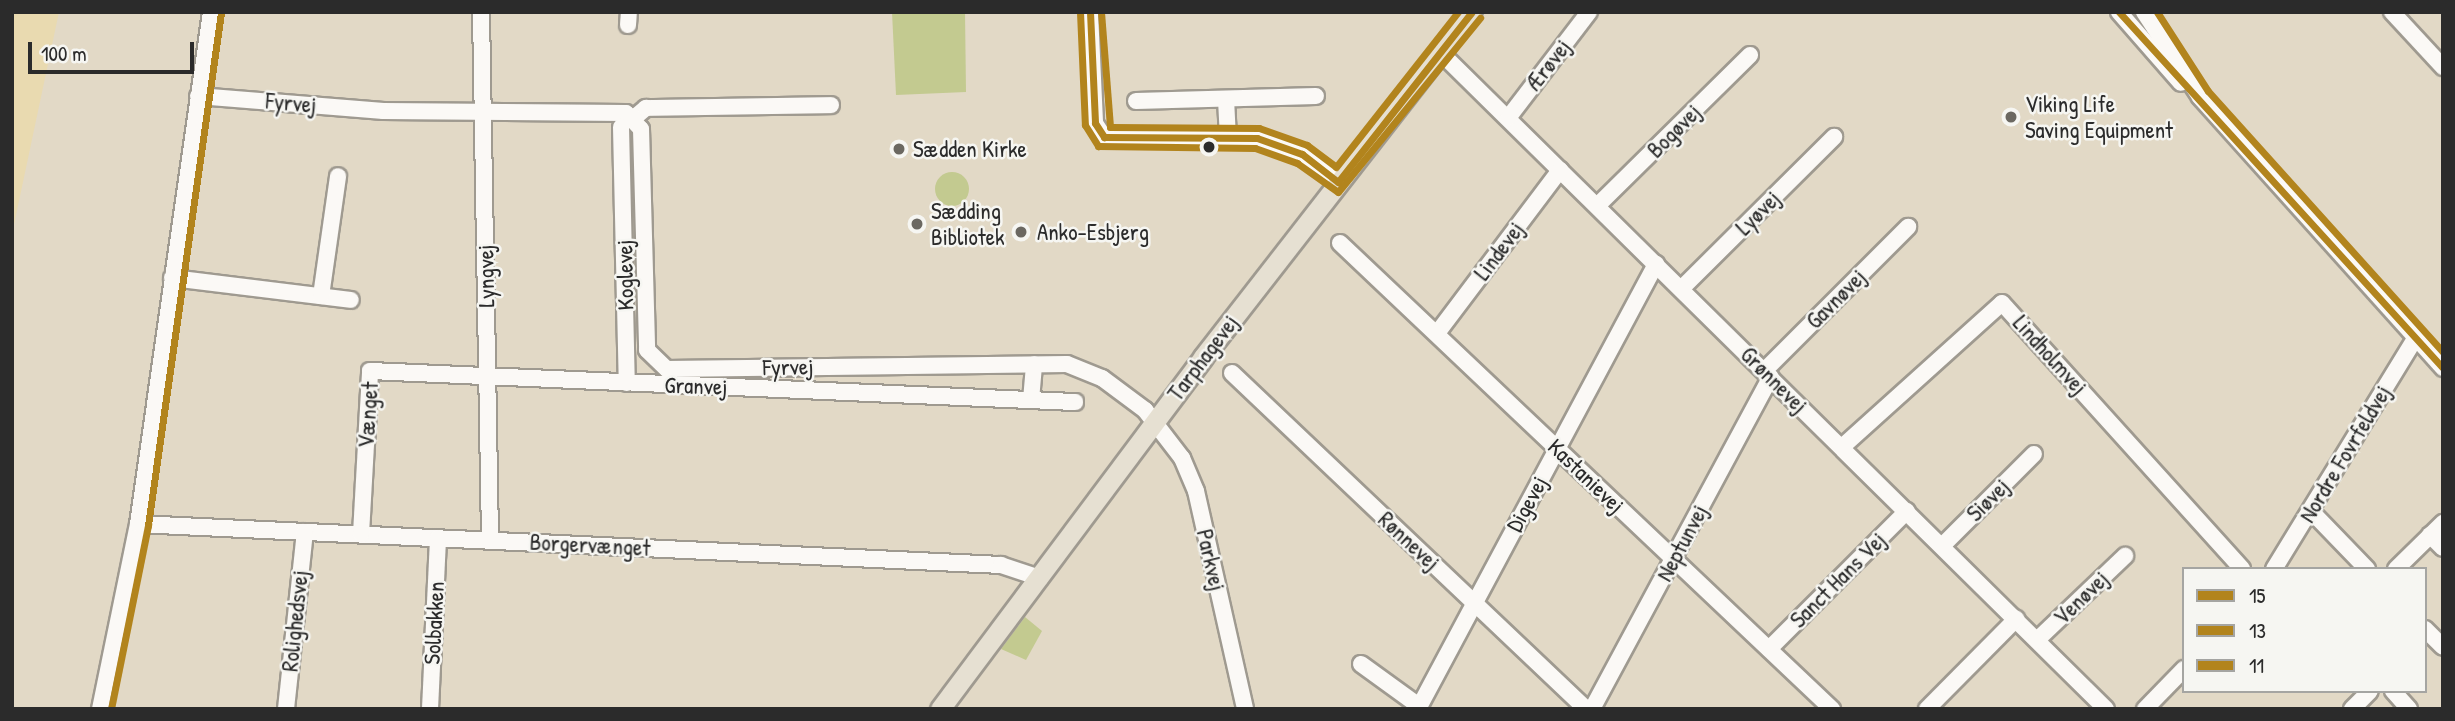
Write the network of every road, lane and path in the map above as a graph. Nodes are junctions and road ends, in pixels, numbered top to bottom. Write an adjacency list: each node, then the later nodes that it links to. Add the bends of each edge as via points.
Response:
1 (211, 12): 12 (street)
2 (481, 12): 18 (street, Lyngvej)
3 (1090, 12): 22 (street, via 1095,123 1104,137)
4 (1472, 12): 9 (main road, Tarphagevej)
5 (1589, 12): 19 (street, Ærøvej)
6 (2119, 12): 14 (street)
7 (2144, 12): 14 (street)
8 (2392, 12): 11 (street)
9 (1441, 53): 19 (street, Grønnevej); 27 (main road, Tarphagevej)
10 (1750, 55): 28 (street, Bogøvej)
11 (2443, 68)
12 (198, 96): 18 (street, Fyrvej, via 383,111); 32 (street)
13 (1316, 96): 15 (street)
14 (2200, 97): 37 (street)
15 (1226, 99): 16 (street); 22 (street)
16 (1136, 101)
17 (831, 105): 20 (street, Fyrvej, via 646,108)
18 (482, 111): 20 (street, Fyrvej, via 618,111); 42 (street, Lyngvej)
19 (1508, 118): 25 (street, Grønnevej)
20 (627, 122): 23 (street, Koglevej); 24 (street, Fyrvej, via 642,130)
21 (1834, 137): 33 (street, Lyøvej)
22 (1228, 139): 27 (street, via 1282,144)
23 (623, 167): 24 (street); 43 (street, Koglevej)
24 (643, 167): 38 (street, Fyrvej, via 647,350 658,365)
25 (1560, 170): 28 (street, Grønnevej); 36 (street, Lindevej)
26 (338, 176): 34 (street)
27 (1338, 182): 46 (main road, Tarphagevej)
28 (1597, 206): 31 (street, Grønnevej)
29 (1908, 227): 41 (street, Gavnøvej)
30 (1340, 243): 36 (street, Kastanievej)
31 (1656, 264): 33 (street, Grønnevej); 48 (street, Digevej)
32 (172, 278): 34 (street); 53 (street)
33 (1681, 289): 41 (street, Grønnevej)
34 (321, 296): 35 (street)
35 (351, 300)
36 (1438, 332): 48 (street, Kastanievej)
37 (2415, 339): 39 (street); 51 (street, Nordre Fovrfeldvej)
38 (1034, 364): 44 (street); 46 (street, Fyrvej, via 1068,364 1102,377)
39 (2443, 368)
40 (1232, 373): 68 (street, Rønnevej)
41 (1768, 374): 47 (street, Grønnevej); 62 (street, Neptunvej)
42 (488, 376): 43 (street, Granvej); 55 (street, Vænget, via 370,371); 58 (street, Lyngvej)
43 (627, 383): 44 (street, Granvej)
44 (1031, 400): 45 (street, Granvej)
45 (1075, 402)
46 (1155, 421): 67 (main road, Tarphagevej); 83 (street, Parkvej, via 1196,491)
47 (1842, 447): 50 (street, Grønnevej); 63 (street, Lindholmvej, via 2002,303)
48 (1558, 448): 62 (street, Kastanievej); 68 (street, Digevej)
49 (2034, 454): 59 (street, Siøvej)
50 (1907, 511): 59 (street, Grønnevej); 73 (street, Sanct Hans Vej)
51 (2311, 511): 64 (street, Nordre Fovrfeldvej); 65 (street)
52 (2443, 523): 56 (street)
53 (138, 524): 54 (street, Borgervænget); 79 (street)
54 (304, 532): 55 (street, Borgervænget); 80 (street, Rolighedsvej)
55 (362, 534): 57 (street, Borgervænget)
56 (2430, 535): 60 (street); 66 (street)
57 (438, 538): 58 (street, Borgervænget); 81 (street, Solbakken)
58 (490, 540): 67 (street, Borgervænget, via 1001,565)
59 (1942, 546): 69 (street, Grønnevej)
60 (2443, 548)
61 (2126, 556): 71 (street, Venøvej)
62 (1674, 559): 73 (street, Kastanievej); 85 (street, Neptunvej)
63 (2240, 567)
64 (2275, 567)
65 (2365, 567)
66 (2398, 567)
67 (1040, 578): 82 (main road, Tarphagevej)
68 (1474, 601): 78 (street, Digevej); 84 (street, Rønnevej)
69 (2016, 619): 71 (street, Grønnevej); 87 (street)
70 (2427, 635): 72 (street)
71 (2038, 640): 88 (street, Grønnevej)
72 (2443, 647)
73 (1769, 649): 86 (street, Kastanievej)
74 (1360, 664): 78 (street, Digevej)
75 (2182, 671): 89 (street)
76 (2368, 693): 90 (street)
77 (2395, 693): 91 (street)
78 (1418, 707)
79 (100, 709)
80 (286, 709)
81 (430, 709)
82 (940, 709)
83 (1245, 709)
84 (1586, 709)
85 (1592, 709)
86 (1832, 709)
87 (1927, 709)
88 (2106, 709)
89 (2145, 709)
90 (2352, 709)
91 (2409, 709)

